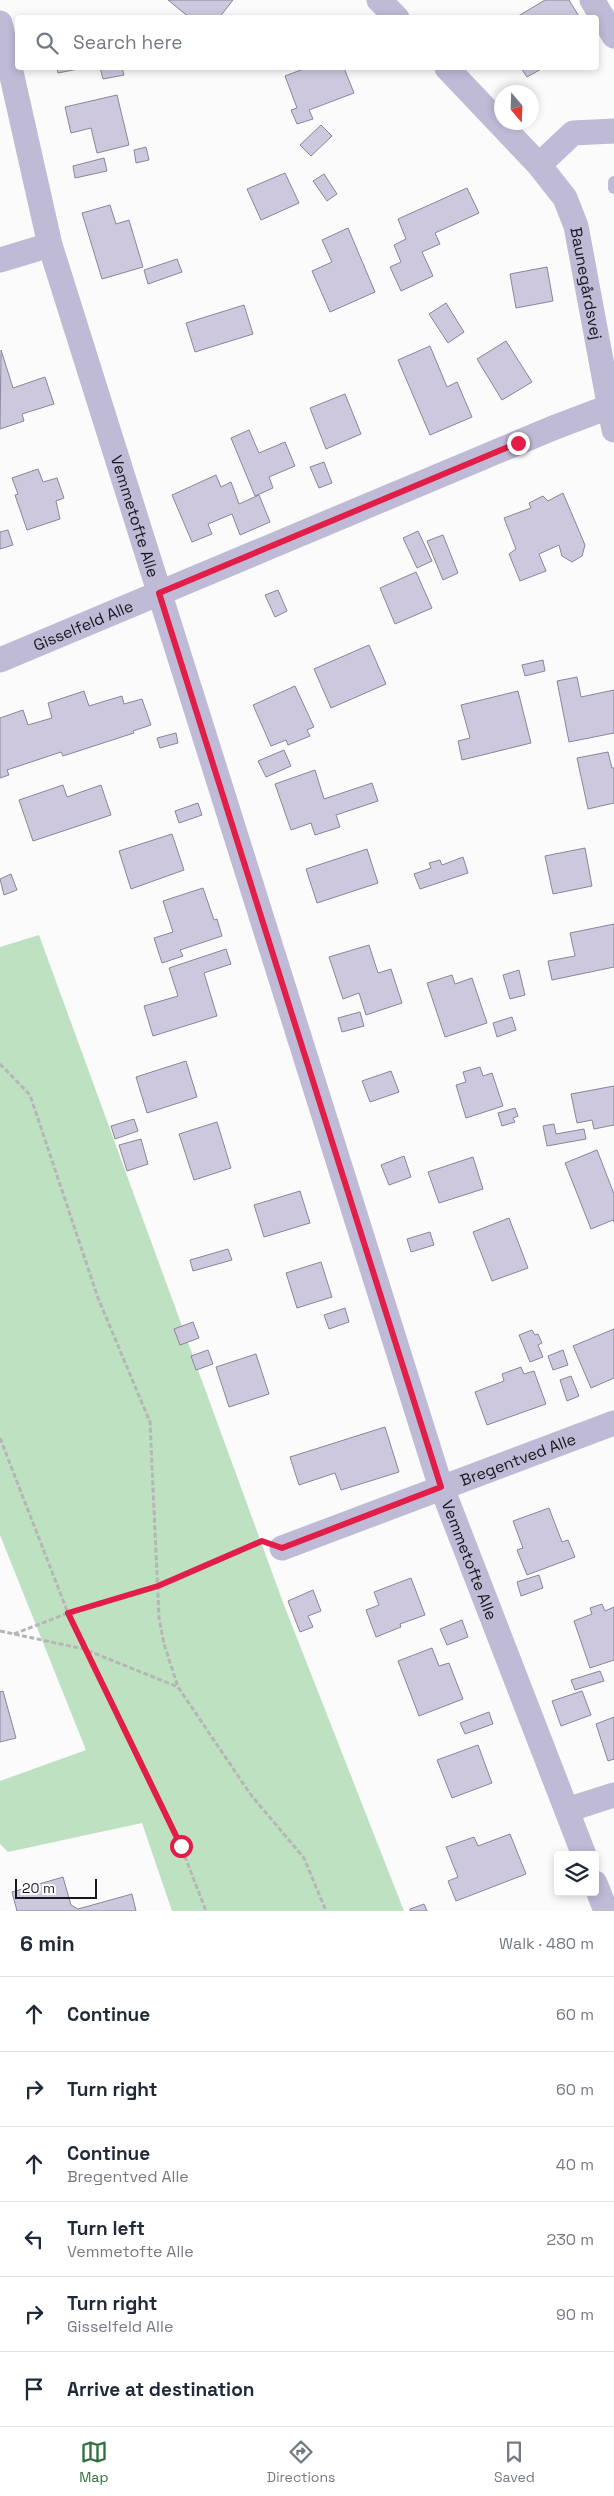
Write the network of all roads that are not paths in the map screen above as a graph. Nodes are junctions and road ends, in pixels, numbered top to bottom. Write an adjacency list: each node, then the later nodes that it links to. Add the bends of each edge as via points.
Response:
1 (380, 0): 3 (street)
2 (592, 0): 5 (street)
3 (394, 15)
4 (0, 23): 11 (street, Vemmetofte Alle)
5 (614, 36)
6 (449, 70): 8 (street, Baunegårdsvej)
7 (614, 131): 8 (street, via 573,134)
8 (539, 166): 13 (street, Baunegårdsvej, via 565,198 576,226)
9 (614, 182): 10 (lane)
10 (614, 188)
11 (50, 245): 12 (street); 14 (street, Vemmetofte Alle)
12 (0, 260)
13 (612, 414): 14 (street, Gisselfeld Alle, via 553,428)
14 (159, 593): 15 (street, Gisselfeld Alle); 17 (street, Vemmetofte Alle)
15 (0, 660)
16 (614, 1423): 17 (street, Bregentved Alle)
17 (441, 1487): 18 (street, Bregentved Alle); 20 (street, Vemmetofte Alle)
18 (282, 1548)
19 (614, 1795): 20 (street)
20 (567, 1810): 21 (street, Vemmetofte Alle)
21 (582, 1851)
22 (599, 1893): 23 (street)
23 (606, 1911)

